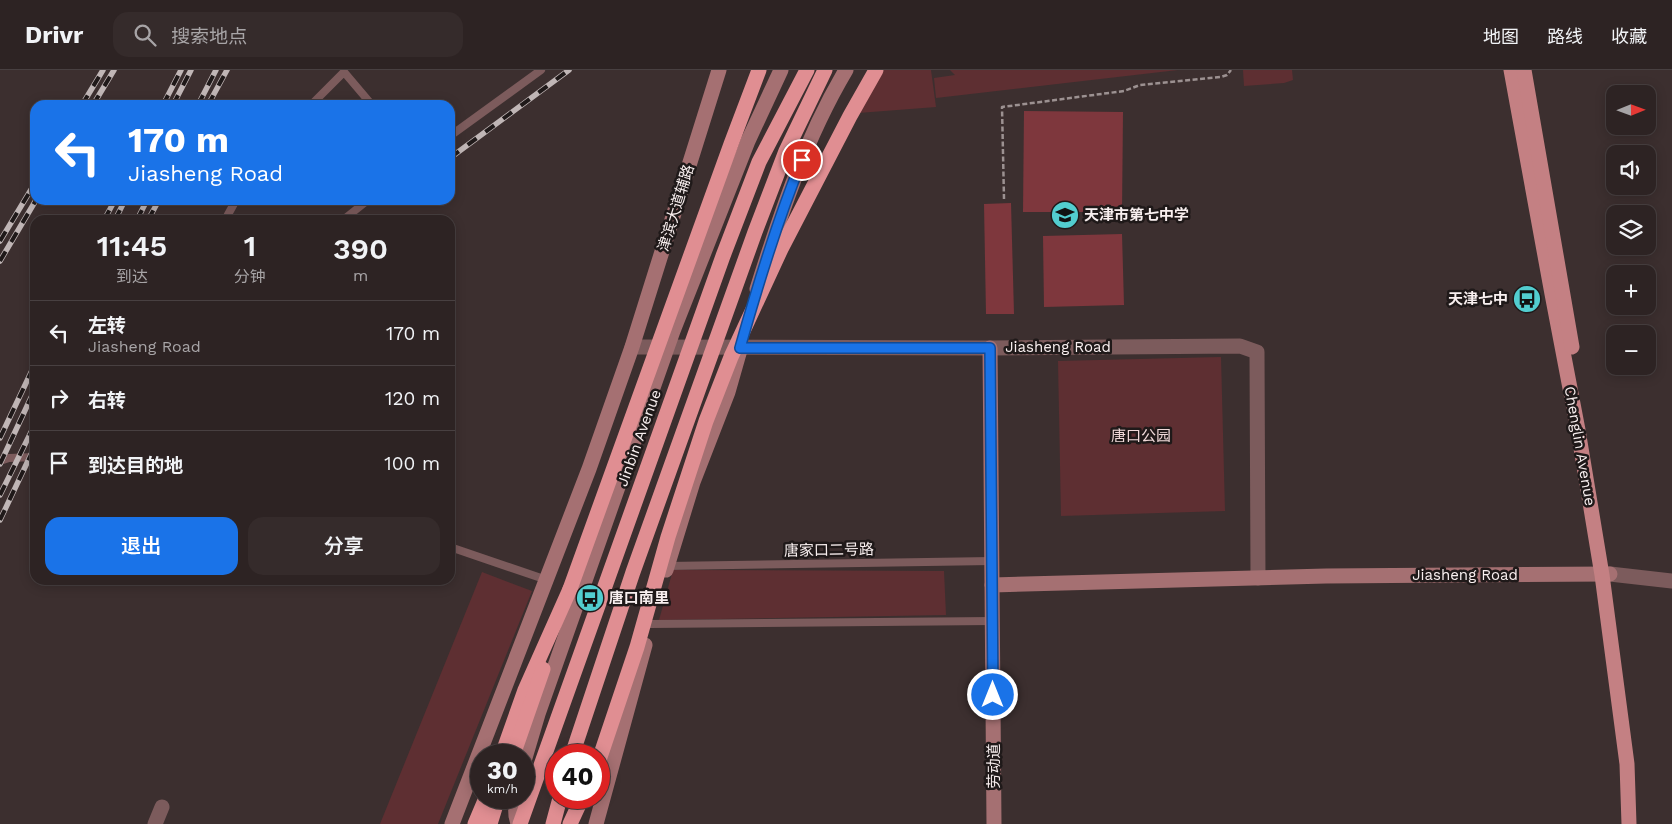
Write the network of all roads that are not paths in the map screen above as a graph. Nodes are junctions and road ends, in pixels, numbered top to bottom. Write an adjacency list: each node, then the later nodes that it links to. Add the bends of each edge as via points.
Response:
1 (541, 70): 15 (lane)
2 (719, 70): 19 (street, 津滨大道辅路)
3 (752, 70): 16 (highway, bridge)
4 (759, 70): 16 (highway, bridge)
5 (781, 70): 20 (street, via 748,142)
6 (807, 70): 51 (highway, Jinbin Avenue, bridge, via 759,162 722,256)
7 (825, 70): 39 (highway, bridge, via 786,151 759,223 633,572)
8 (846, 70): 21 (street, via 808,144 783,206)
9 (876, 70): 40 (highway, bridge, via 781,249 728,366 706,421 668,537)
10 (1511, 70): 28 (main road, Chenglin Avenue)
11 (1524, 70): 28 (main road, Chenglin Avenue)
12 (346, 71): 13 (lane); 14 (lane)
13 (316, 100)
14 (368, 100)
15 (455, 132)
16 (731, 144): 33 (highway, Jinbin Avenue, bridge)
17 (362, 205): 18 (lane)
18 (349, 215)
19 (632, 346): 20 (street, Jiasheng Road); 30 (street, 津滨大道辅路)
20 (667, 347): 21 (street, Jiasheng Road); 38 (street)
21 (740, 348): 22 (street, Jiasheng Road); 27 (street, via 728,392 693,482)
22 (990, 348): 26 (street, 劳动道); 29 (street, Jiasheng Road, via 1240,346 1257,352)
23 (30, 457): 24 (lane)
24 (0, 461)
25 (455, 549): 30 (lane)
26 (992, 561): 27 (lane, 唐家口二号路); 32 (street, 劳动道)
27 (667, 566): 35 (street)
28 (1606, 575): 29 (street, Jiasheng Road); 31 (street, Jiasheng Road); 56 (main road, Chenglin Avenue, via 1627,764); 57 (main road, Chenglin Avenue, via 1634,779)
29 (1258, 578): 32 (street, Jiasheng Road)
30 (547, 580): 48 (street, 津滨大道辅路)
31 (1672, 581)
32 (992, 585): 34 (street, 劳动道)
33 (570, 589): 36 (highway, via 525,690); 37 (highway, Jinbin Avenue)
34 (992, 621): 35 (lane); 55 (street, 劳动道)
35 (650, 624): 54 (street)
36 (506, 744)
37 (517, 744)
38 (529, 744)
39 (576, 744)
40 (604, 744)
41 (162, 807): 47 (street)
42 (481, 809): 49 (highway)
43 (495, 809): 50 (highway)
44 (516, 809): 51 (street)
45 (557, 809): 52 (highway)
46 (577, 809): 53 (highway)
47 (155, 824)
48 (452, 824)
49 (475, 824)
50 (490, 824)
51 (519, 824)
52 (553, 824)
53 (570, 824)
54 (596, 824)
55 (994, 824)
56 (1629, 824)
57 (1637, 824)

